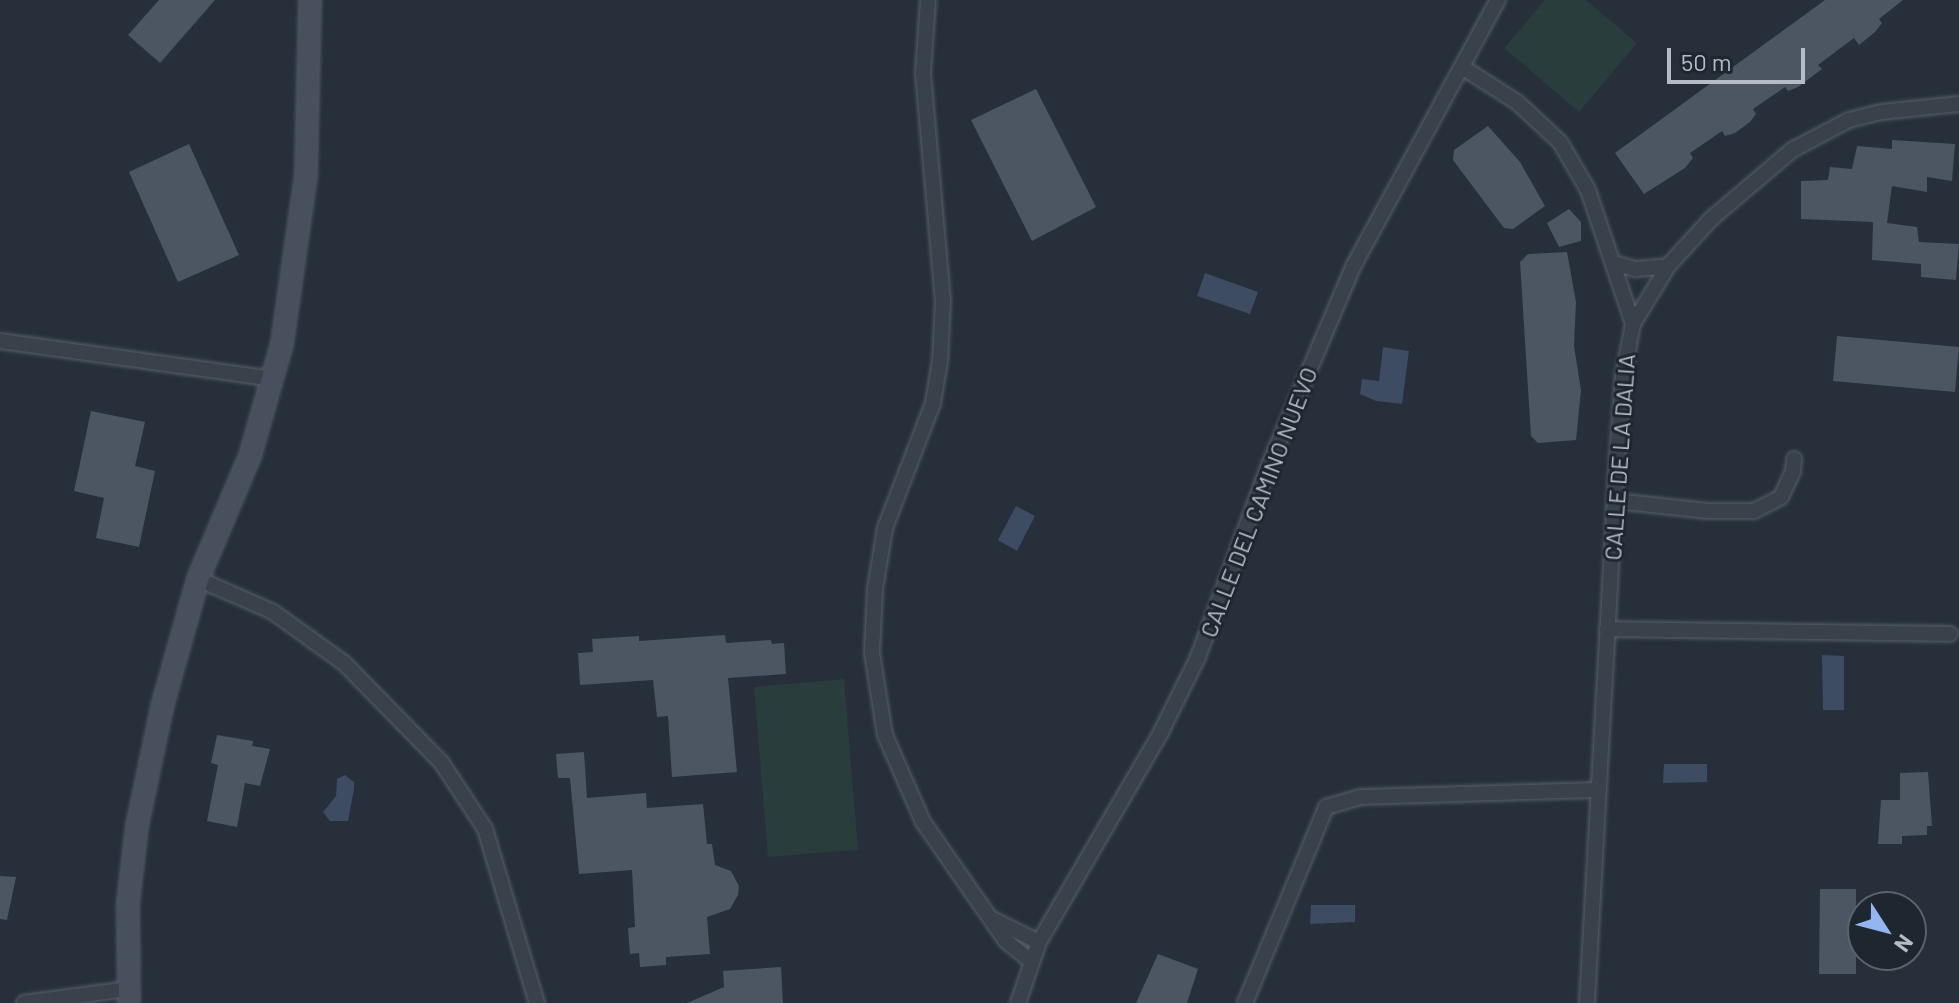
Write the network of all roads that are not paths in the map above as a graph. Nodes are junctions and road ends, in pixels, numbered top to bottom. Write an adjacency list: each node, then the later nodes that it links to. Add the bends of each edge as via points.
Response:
1 (310, 0): 10 (street, via 306,176)
2 (928, 0): 17 (street, via 923,73 942,271 940,361 933,403 885,528 872,653 885,735 923,822)
3 (1498, 0): 4 (street, CALLE DEL CAMINO NUEVO)
4 (1462, 67): 6 (street, via 1518,103 1560,142 1588,190); 18 (street, CALLE DEL CAMINO NUEVO, via 1354,265 1181,693)
5 (1959, 104): 7 (street, CALLE DE LA DALIA, via 1849,120 1792,150 1711,219)
6 (1613, 263): 7 (street, via 1636,269); 8 (street)
7 (1668, 266): 8 (street, CALLE DE LA DALIA)
8 (1633, 324): 12 (street, CALLE DE LA DALIA, via 1623,376)
9 (0, 341): 10 (street)
10 (273, 379): 13 (street, via 250,456)
11 (1794, 459): 12 (street, via 1781,497 1754,511)
12 (1615, 501): 14 (street, CALLE DE LA DALIA)
13 (198, 579): 20 (street, via 162,707 137,826 127,915); 22 (street, via 273,612 344,663 441,762 485,829)
14 (1607, 629): 15 (street); 16 (street, CALLE DE LA DALIA)
15 (1950, 634)
16 (1597, 790): 24 (street, via 1360,797 1326,807); 25 (street, CALLE DE LA DALIA)
17 (992, 919): 18 (street); 19 (street, via 1006,941)
18 (1039, 942): 19 (street, CALLE DEL CAMINO NUEVO)
19 (1031, 961): 23 (street, CALLE DEL CAMINO NUEVO)
20 (128, 996): 21 (street)
21 (24, 1003)
22 (537, 1003)
23 (1018, 1003)
24 (1245, 1003)
25 (1587, 1003)

